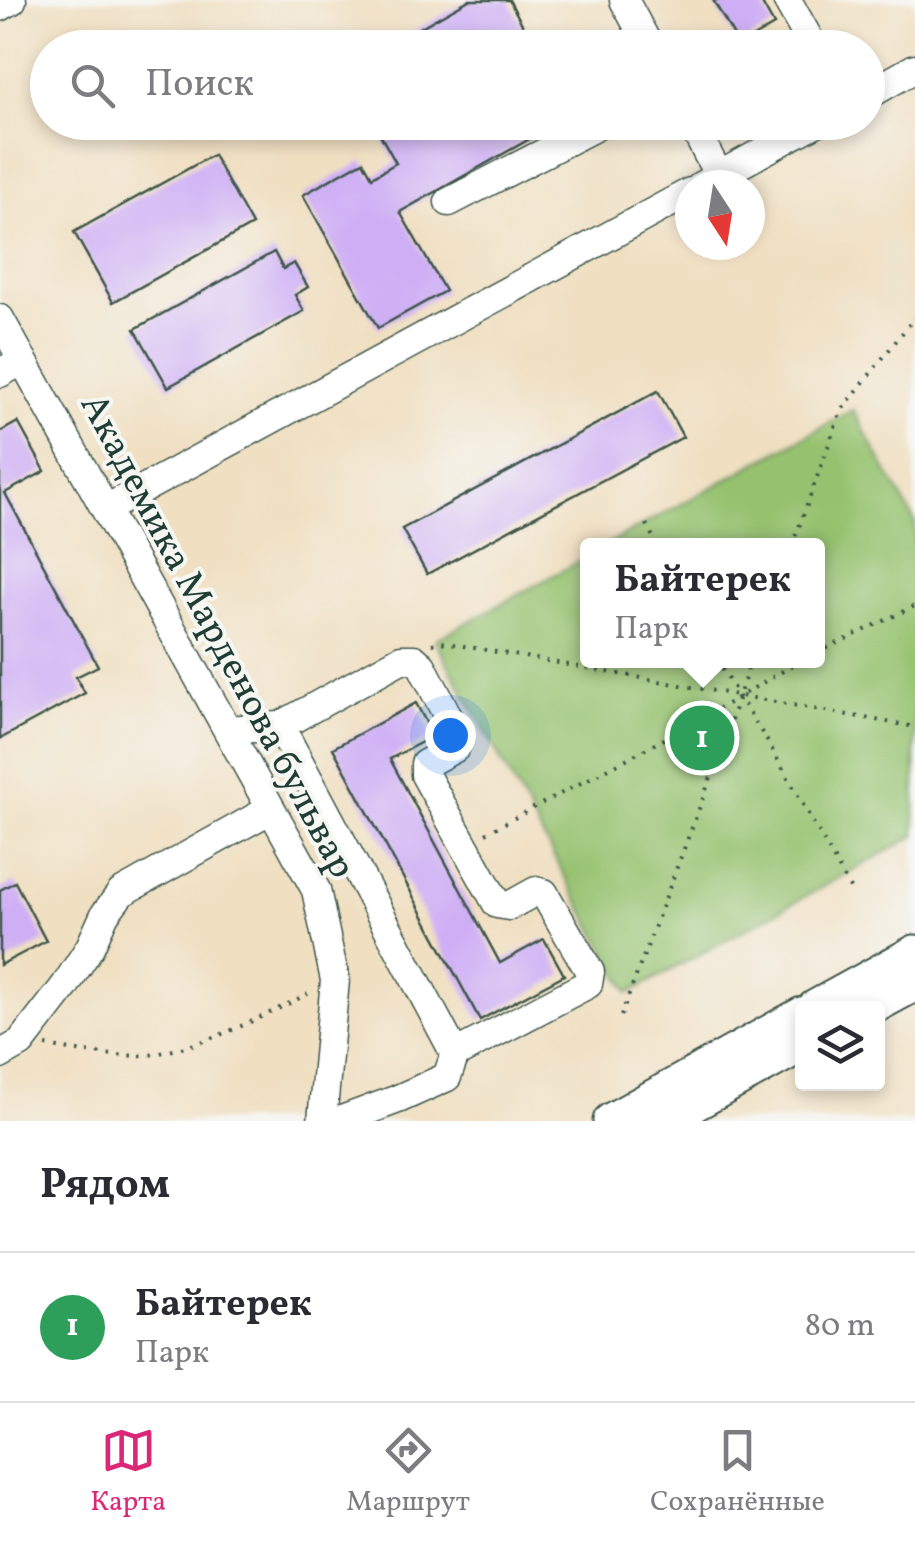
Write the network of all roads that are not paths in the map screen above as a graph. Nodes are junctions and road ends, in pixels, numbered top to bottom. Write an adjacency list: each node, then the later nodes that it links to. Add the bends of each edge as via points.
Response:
1 (12, 0): 4 (street)
2 (624, 0): 5 (street)
3 (787, 0): 6 (street)
4 (0, 7)
5 (640, 30)
6 (804, 30)
7 (915, 68): 8 (street)
8 (885, 85)
9 (569, 140): 15 (street)
10 (697, 140): 12 (street)
11 (783, 140): 13 (street)
12 (708, 170)
13 (729, 170)
14 (675, 200): 18 (street)
15 (449, 202)
16 (0, 319): 17 (street, Академика Марденова бульвар)
17 (12, 366): 18 (street, Академика Марденова бульвар)
18 (106, 509): 20 (street, Академика Марденова бульвар)
19 (280, 726): 20 (street); 29 (street); 29 (street, via 402,659 414,659 459,738 455,748 425,764 425,774 497,904 544,893 590,972 588,984)
20 (228, 730): 21 (street, Академика Марденова бульвар)
21 (271, 809): 28 (street, via 120,894 65,986); 30 (street, Академика Марденова бульвар, via 316,890 335,980)
22 (915, 953): 24 (main road)
23 (915, 983): 25 (main road)
24 (828, 1001)
25 (882, 1001)
26 (795, 1019): 32 (main road)
27 (795, 1048): 33 (main road)
28 (10, 1049)
29 (454, 1054): 31 (street, via 447,1076)
30 (322, 1121)
31 (339, 1121)
32 (610, 1121)
33 (662, 1121)

